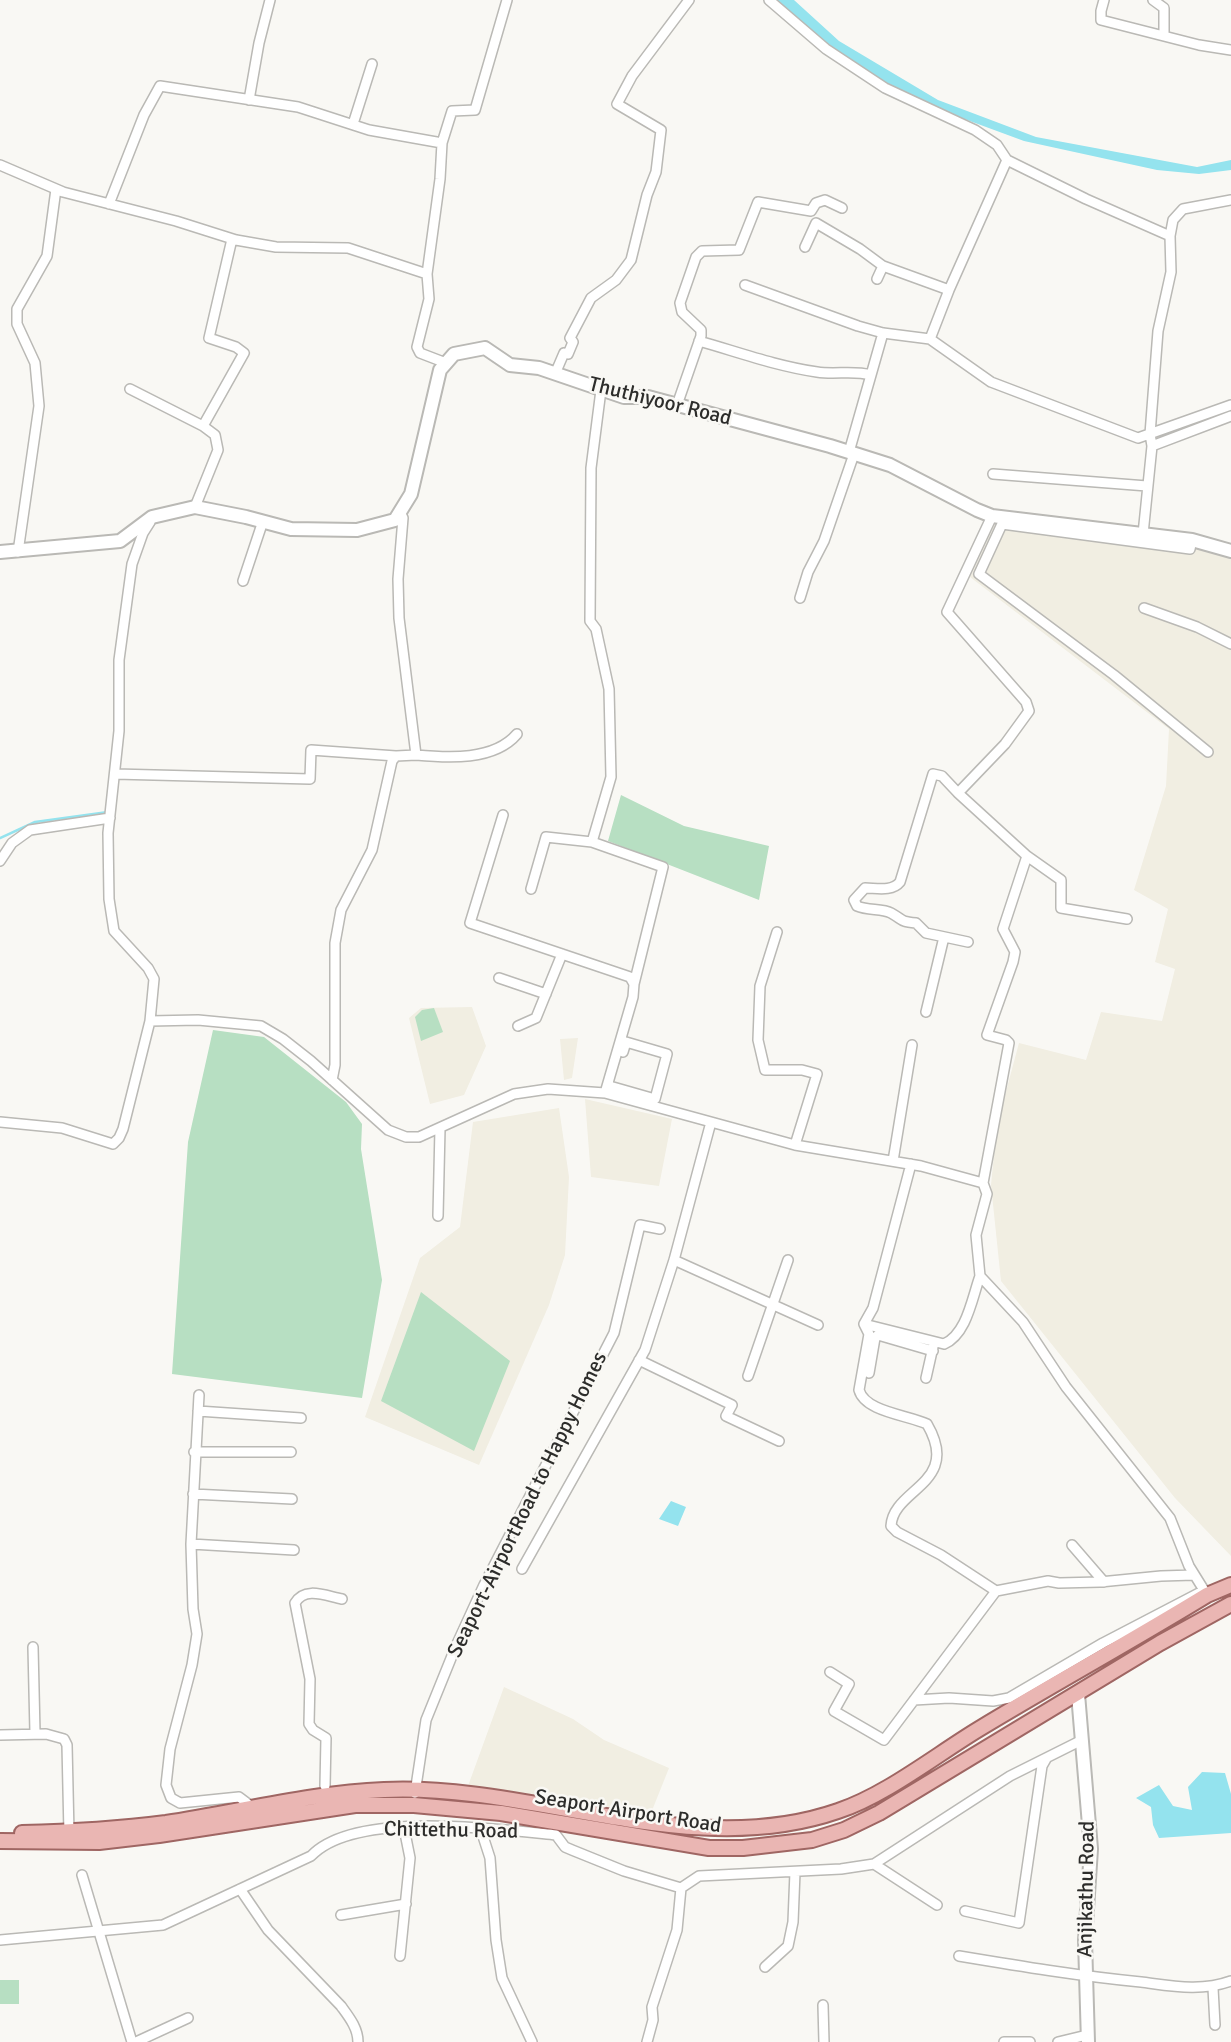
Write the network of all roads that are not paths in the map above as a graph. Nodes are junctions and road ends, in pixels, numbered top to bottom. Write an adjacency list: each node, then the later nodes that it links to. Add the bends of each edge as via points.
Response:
1 (270, 0): 10 (street)
2 (507, 0): 12 (street, via 475,110 452,111)
3 (689, 0): 31 (street, via 632,76 617,104 662,130 656,172 631,260 616,280 591,298)
4 (769, 0): 13 (street, via 856,70 975,130 997,145)
5 (1104, 0): 7 (street, via 1101,20)
6 (1153, 0): 7 (street, via 1164,8)
7 (1164, 36): 8 (street)
8 (1231, 50)
9 (372, 64): 11 (street)
10 (249, 100): 11 (street, via 298,107); 17 (street, via 160,86 144,114)
11 (353, 124): 12 (street)
12 (442, 143): 23 (street)
13 (1007, 160): 19 (street); 26 (street)
14 (0, 165): 15 (street)
15 (57, 189): 17 (street); 53 (street, via 47,256 17,309 16,324 35,363 39,406)
16 (1231, 200): 19 (street, via 1183,209 1173,220)
17 (109, 204): 20 (street)
18 (842, 208): 29 (street, via 825,200 811,211 758,202 739,250 702,251 680,303 682,312 701,330)
19 (1170, 236): 39 (street, via 1171,272 1158,331)
20 (232, 239): 23 (street, via 276,247 348,248); 38 (street, via 209,338 244,353)
21 (805, 247): 22 (street, via 816,223)
22 (883, 266): 24 (street); 26 (street)
23 (426, 274): 30 (street, via 429,299 418,347 420,353)
24 (877, 279)
25 (745, 285): 27 (street)
26 (949, 290): 28 (street)
27 (883, 333): 28 (street); 32 (street)
28 (930, 339): 39 (street, via 991,382 1138,438)
29 (699, 341): 32 (street, via 793,368); 35 (street)
30 (446, 363): 31 (main road, Thuthiyoor Road, via 454,354 485,348 510,365); 45 (main road, via 440,370 411,494)
31 (555, 374): 34 (main road, Thuthiyoor Road)
32 (871, 375): 41 (street)
33 (130, 389): 38 (street)
34 (601, 390): 35 (main road, Thuthiyoor Road); 66 (street, via 591,468 590,621 596,629 609,689 611,776)
35 (677, 405): 41 (main road, Thuthiyoor Road)
36 (1231, 405): 39 (street)
37 (1231, 416): 40 (street)
38 (203, 426): 44 (street, via 215,435 218,450)
39 (1150, 434): 40 (street)
40 (1152, 446): 43 (street)
41 (852, 453): 46 (main road, Thuthiyoor Road, via 890,464); 55 (street)
42 (993, 474): 43 (street)
43 (1147, 486): 49 (street)
44 (195, 507): 47 (main road); 48 (main road)
45 (400, 512): 48 (main road, via 395,520 357,530 291,529); 60 (street, via 399,618)
46 (992, 516): 49 (main road, Thuthiyoor Road); 63 (street, via 947,612 1029,710 1005,744)
47 (152, 517): 53 (main road, via 120,541); 62 (street, via 132,564 119,660)
48 (263, 521): 54 (street)
49 (1143, 534): 50 (main road, Thuthiyoor Road)
50 (1192, 540): 51 (main road, Thuthiyoor Road); 59 (street, via 1190,549 1002,524 979,573)
51 (1231, 551)
52 (0, 552): 53 (main road)
53 (18, 552)
54 (243, 581)
55 (800, 598)
56 (1144, 608): 57 (street)
57 (1231, 644)
58 (517, 734): 60 (street, via 510,742 470,756)
59 (1208, 752)
60 (416, 755): 61 (street)
61 (396, 756): 62 (street, via 311,750 310,779); 82 (street, via 372,849 341,910 335,943)
62 (115, 774): 65 (street)
63 (958, 793): 67 (street); 72 (street, via 942,776 933,775 897,886 864,888 854,900 867,911 890,912 903,923 916,923 926,933)
64 (503, 815): 74 (street, via 470,923)
65 (110, 818): 68 (street, via 30,830 12,843); 79 (street, via 109,899 114,932 154,979)
66 (592, 842): 69 (street, via 546,836); 76 (street, via 663,867)
67 (1027, 856): 70 (street, via 1061,880 1060,908); 90 (street, via 1003,929 1015,951 1013,962 987,1035 1009,1043)
68 (0, 860)
69 (531, 889)
70 (1128, 919)
71 (776, 932): 87 (street, via 760,986 758,1041 765,1070 817,1074)
72 (944, 937): 73 (street); 78 (street)
73 (968, 942)
74 (562, 954): 76 (street, via 630,977); 77 (street)
75 (499, 978): 77 (street)
76 (634, 984): 83 (street)
77 (547, 994): 80 (street, via 536,1018)
78 (926, 1012)
79 (150, 1021): 82 (street, via 261,1026); 84 (street, via 123,1129 113,1144 62,1128)
80 (518, 1027)
81 (912, 1045): 88 (street)
82 (332, 1080): 86 (street, via 388,1130 406,1138)
83 (610, 1092): 83 (street, via 626,1042 667,1054 655,1099); 85 (street); 86 (street, via 548,1089 514,1094)
84 (0, 1122)
85 (711, 1122): 87 (street); 93 (street)
86 (440, 1128): 91 (street)
87 (795, 1144): 88 (street)
88 (892, 1161): 89 (street)
89 (911, 1164): 90 (street); 97 (street, via 873,1308)
90 (983, 1183): 95 (street, via 987,1194 976,1235)
91 (438, 1216)
92 (660, 1229): 132 (street, Seaport-AirportRoad to Happy Homes, via 640,1225 614,1333 456,1646 426,1720)
93 (674, 1260): 96 (street); 100 (street)
94 (788, 1261): 96 (street)
95 (980, 1276): 99 (street, via 963,1326 953,1340); 116 (street, via 1023,1322 1066,1387 1170,1518)
96 (771, 1303): 98 (street); 102 (street)
97 (864, 1324): 99 (street); 119 (street, via 869,1334 860,1397 892,1414 927,1424 938,1458 891,1526)
98 (818, 1325)
99 (934, 1346): 101 (street, via 878,1335); 103 (street)
100 (639, 1360): 107 (street, via 732,1405 726,1416); 115 (street)
101 (869, 1373)
102 (748, 1376)
103 (926, 1378)
104 (199, 1395): 105 (street)
105 (198, 1411): 106 (street); 108 (street)
106 (301, 1418)
107 (779, 1441)
108 (194, 1452): 109 (street); 110 (street)
109 (291, 1452)
110 (193, 1494): 111 (street); 112 (street)
111 (292, 1499)
112 (191, 1544): 114 (street); 135 (street, via 197,1634 166,1785 171,1798 180,1803 239,1797 247,1803)
113 (1072, 1545): 117 (street)
114 (294, 1549)
115 (522, 1569)
116 (1194, 1576): 117 (street); 120 (street)
117 (1104, 1582): 119 (street, via 1048,1581)
118 (1231, 1585): 120 (main road)
119 (996, 1591): 126 (street)
120 (1206, 1592): 126 (street, via 1103,1643 1009,1698); 134 (main road, via 841,1811 775,1825 709,1828)
121 (342, 1600): 131 (street, via 310,1593 295,1604 310,1679 309,1724 326,1738)
122 (1231, 1604): 125 (main road, Seaport Airport Road)
123 (33, 1647): 127 (street)
124 (830, 1672): 126 (street, via 849,1684 834,1711 883,1740)
125 (1077, 1694): 129 (main road, Anjikathu Road); 138 (main road, Seaport Airport Road, via 879,1813 812,1840 709,1848)
126 (914, 1700)
127 (35, 1733): 128 (street); 140 (street, via 55,1735 67,1745)
128 (0, 1735)
129 (1082, 1740): 130 (street); 156 (main road, Anjikathu Road, via 1091,1849)
130 (1047, 1758): 142 (street, via 1001,1782); 149 (street, via 1042,1766 1019,1923)
131 (325, 1786)
132 (416, 1789): 133 (street, Seaport-AirportRoad to Happy Homes); 134 (main road, via 476,1793); 135 (main road, via 320,1797)
133 (414, 1805): 135 (main road, Seaport Airport Road, via 355,1805); 138 (main road, Seaport Airport Road, via 476,1810)
134 (562, 1808): 138 (main road)
135 (250, 1815): 140 (main road, Seaport Airport Road, via 159,1835)
136 (480, 1827): 137 (street, Chittethu Road); 138 (street, Chittethu Road); 165 (street, via 490,1858 502,1978)
137 (404, 1828): 146 (street, Chittethu Road, via 356,1832 332,1840 311,1856); 147 (street, via 411,1858)
138 (557, 1830): 145 (street, Chittethu Road, via 565,1847)
139 (0, 1832): 140 (main road)
140 (69, 1837): 141 (main road, Seaport Airport Road)
141 (0, 1841)
142 (874, 1864): 143 (street); 148 (street)
143 (795, 1871): 145 (street, via 699,1876); 155 (street, via 788,1946)
144 (82, 1875): 151 (street)
145 (681, 1888): 166 (street, via 677,1930 652,2007)
146 (240, 1889): 151 (street, Chittethu Road, via 163,1925); 164 (street, via 268,1930 341,2006)
147 (405, 1904): 150 (street); 153 (street)
148 (937, 1905)
149 (965, 1911)
150 (341, 1915)
151 (100, 1930): 152 (street, Chittethu Road); 163 (street)
152 (0, 1940)
153 (400, 1956)
154 (959, 1956): 156 (street)
155 (765, 1967)
156 (1086, 1977): 158 (street); 162 (main road, Anjikathu Road)
157 (1231, 1981): 158 (street)
158 (1213, 1988): 161 (street)
159 (823, 2005): 167 (street)
160 (188, 2018): 163 (street)
161 (1215, 2025)
162 (1088, 2038): 170 (street)
163 (134, 2042)
164 (358, 2042)
165 (531, 2042)
166 (647, 2042)
167 (824, 2042)
168 (1004, 2042): 169 (street)
169 (1030, 2042)
170 (1058, 2042)

